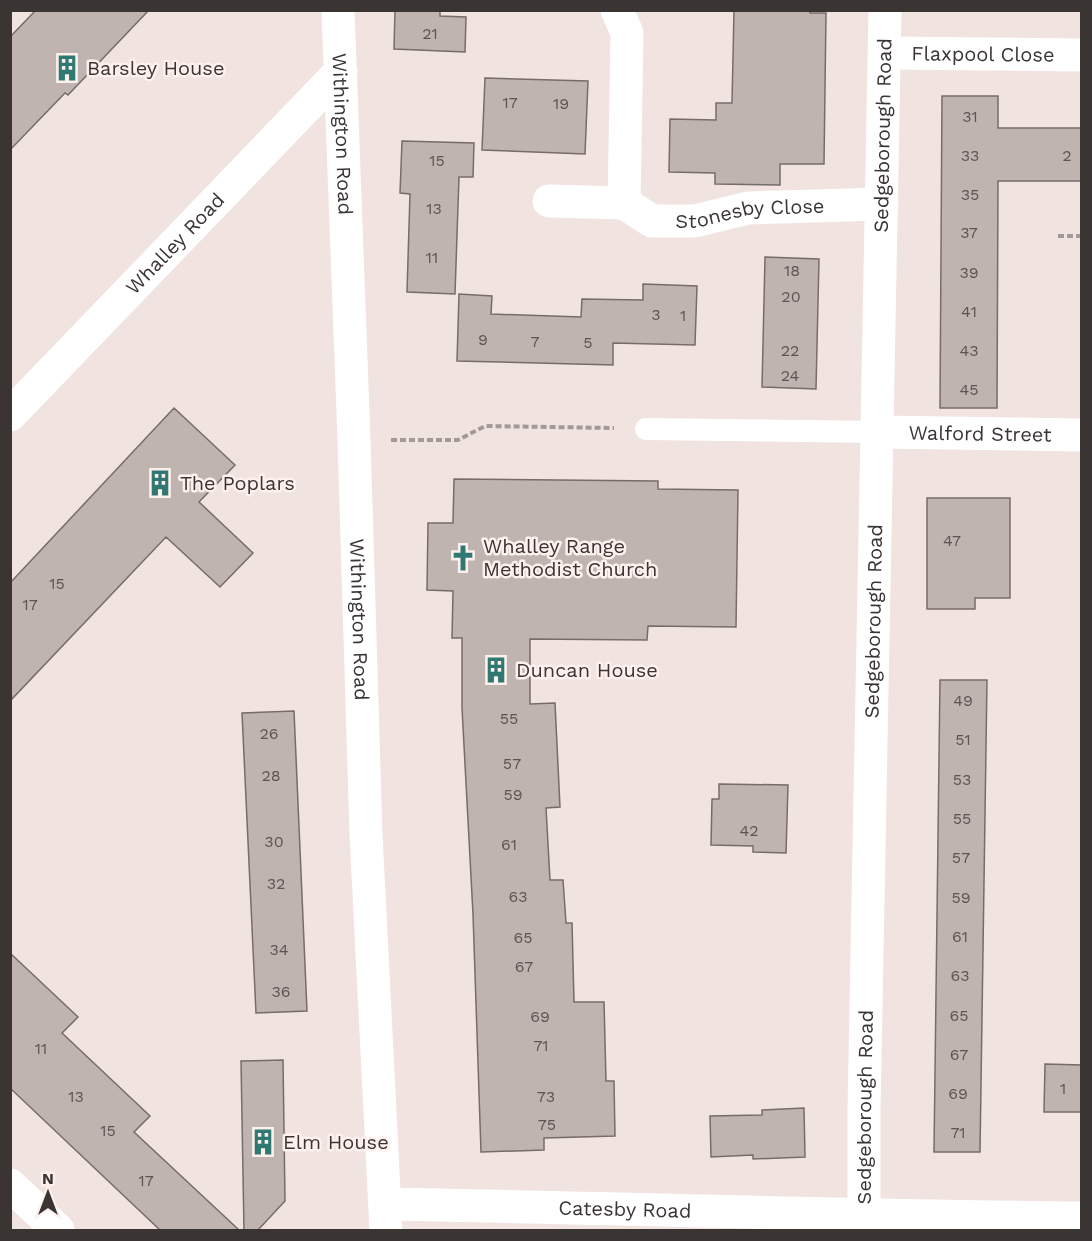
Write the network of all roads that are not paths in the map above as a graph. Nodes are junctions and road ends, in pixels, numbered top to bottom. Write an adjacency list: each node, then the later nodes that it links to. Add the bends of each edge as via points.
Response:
1 (338, 10): 6 (street, Withington Road)
2 (617, 10): 8 (street, via 627,33)
3 (885, 10): 4 (street, Sedgeborough Road)
4 (885, 53): 5 (street, Flaxpool Close); 9 (street, Sedgeborough Road)
5 (1082, 55)
6 (341, 71): 10 (street, Whalley Road); 15 (street, Withington Road, via 366,835)
7 (549, 201): 8 (street)
8 (624, 203): 9 (street, Stonesby Close, via 652,221 694,221 748,208)
9 (882, 204): 12 (street, Sedgeborough Road)
10 (10, 415)
11 (646, 429): 12 (lane)
12 (878, 432): 13 (street, Walford Street); 17 (street, Sedgeborough Road)
13 (1082, 435)
14 (10, 1185): 18 (street)
15 (385, 1217): 17 (street, Catesby Road, via 616,1208)
16 (1082, 1218): 17 (street, Catesby Road)
17 (863, 1223)
18 (58, 1230)

